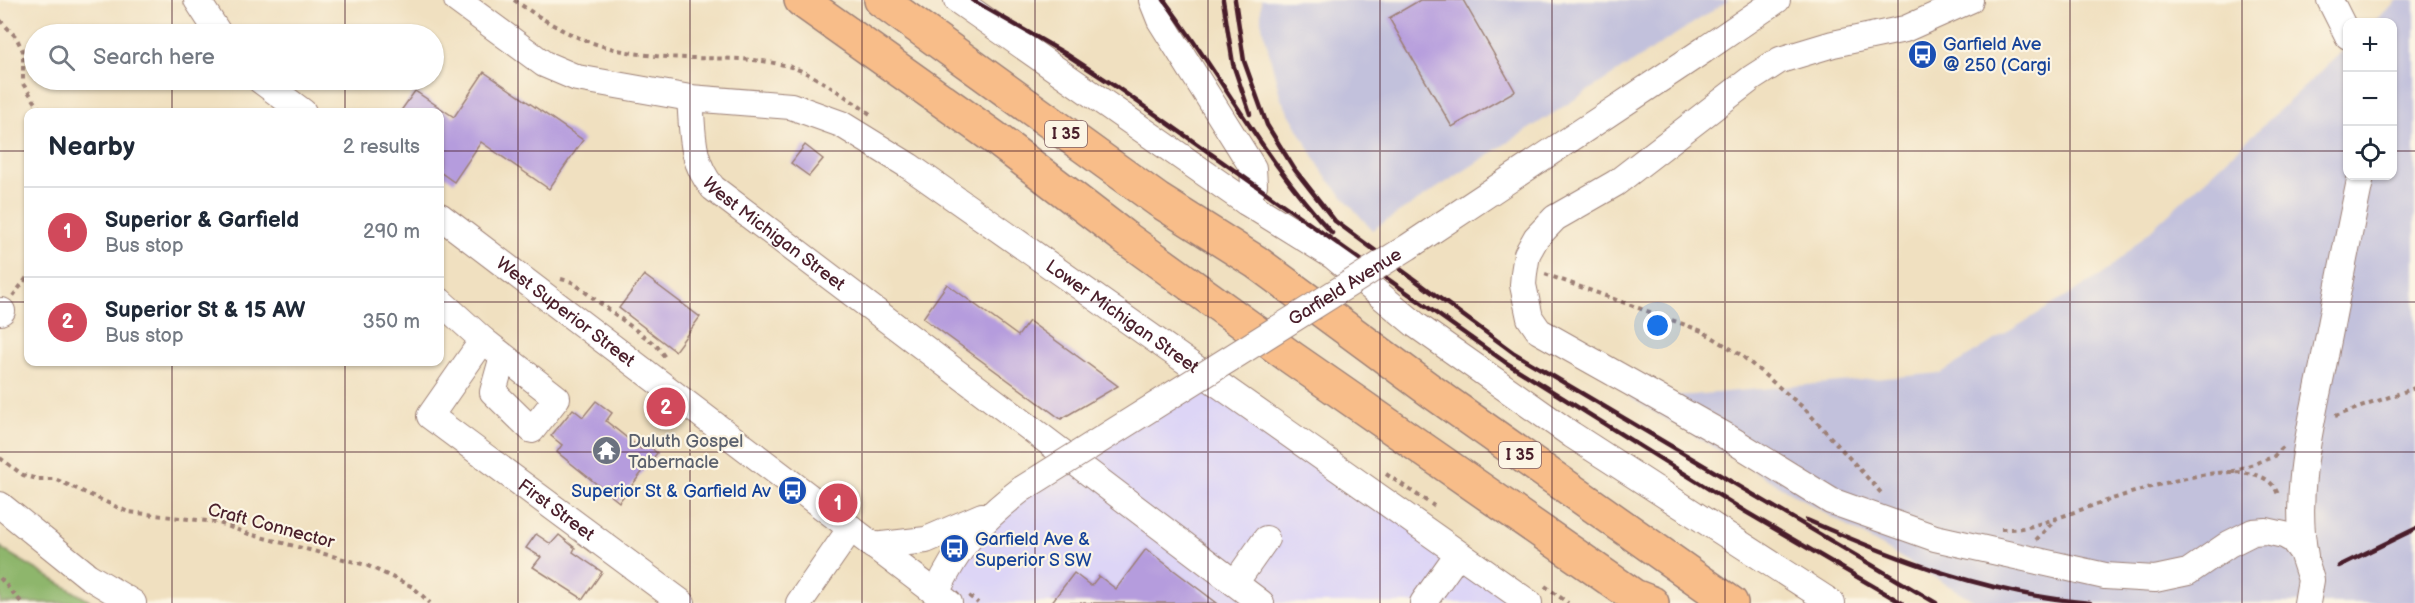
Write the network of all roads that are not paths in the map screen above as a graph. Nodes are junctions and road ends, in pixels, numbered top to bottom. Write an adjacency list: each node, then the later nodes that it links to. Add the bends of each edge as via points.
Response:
1 (197, 0): 10 (street)
2 (457, 0): 13 (street, via 544,64 577,78)
3 (801, 0): 31 (highway, I 35, via 1283,352)
4 (881, 0): 28 (highway, I 35, via 1158,200 1256,262)
5 (957, 0): 16 (street)
6 (1152, 0): 16 (street, via 1160,20 1253,168 1254,185)
7 (1777, 0): 22 (street, Garfield Avenue, bridge, via 1408,247)
8 (1970, 0): 27 (street, via 1905,29 1780,60 1616,183 1555,218 1536,238 1525,265 1523,285 1530,318 1539,331 1724,435 1830,501 1935,538 2104,576 2155,579 2188,573 2229,544 2255,532 2284,535 2293,540)
9 (2330, 0): 11 (street)
10 (213, 24)
11 (2343, 26)
12 (273, 90): 14 (street)
13 (690, 98): 26 (street, Lower Michigan Street, via 791,106 850,129 909,166); 29 (street, West Michigan Street, via 695,156 701,174 713,188)
14 (298, 108)
15 (2360, 180): 27 (street, via 2301,490 2300,526)
16 (1246, 202): 40 (street, via 1333,256 1416,325 1572,435)
17 (444, 219): 23 (street, West Superior Street)
18 (444, 305): 19 (street)
19 (483, 340): 20 (street); 33 (street, First Street, via 430,416)
20 (503, 356)
21 (0, 505): 32 (street, via 88,576)
22 (993, 511): 25 (street, via 926,540); 30 (street, Garfield Avenue, via 971,533 952,561)
23 (851, 528): 25 (street, West Superior Street); 34 (street)
24 (1266, 539): 29 (street)
25 (873, 546): 30 (street, West Superior Street)
26 (1458, 554): 36 (street); 37 (street, Lower Michigan Street)
27 (2306, 563): 41 (street, via 2311,580)
28 (1698, 582): 38 (highway, I 35); 39 (highway)
29 (1235, 583): 35 (street, West Michigan Street)
30 (941, 600)
31 (1643, 601)
32 (133, 603)
33 (682, 603)
34 (799, 603)
35 (1261, 603)
36 (1423, 603)
37 (1529, 603)
38 (1731, 603)
39 (1739, 603)
40 (1832, 603)
41 (2307, 603)

